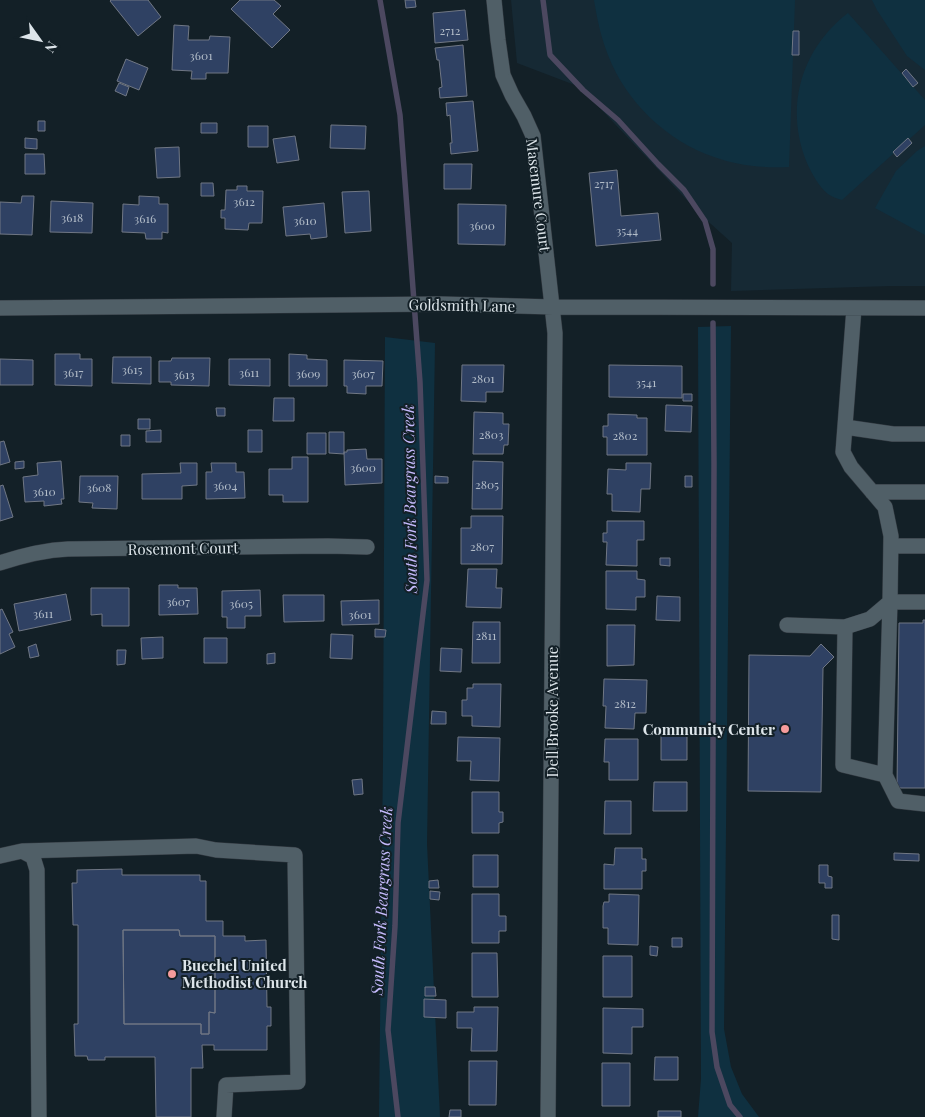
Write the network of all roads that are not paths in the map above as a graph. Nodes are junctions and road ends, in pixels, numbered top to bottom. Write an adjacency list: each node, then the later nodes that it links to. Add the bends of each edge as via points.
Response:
1 (494, 0): 2 (street, Masemure Court, via 503,75 533,136)
2 (553, 307): 3 (street, Goldsmith Lane, via 406,304); 4 (street, Goldsmith Lane); 24 (street, Dell Brooke Avenue)
3 (0, 308)
4 (854, 308): 5 (street, Goldsmith Lane); 6 (street)
5 (925, 308)
6 (845, 427): 7 (street, via 893,434); 8 (street, via 843,452)
7 (925, 434)
8 (872, 492): 9 (street); 10 (street, via 885,507)
9 (925, 492)
10 (891, 546): 11 (street); 14 (street)
11 (925, 546)
12 (367, 547): 13 (street, Rosemont Court, via 68,549 47,550)
13 (0, 563)
14 (890, 602): 15 (street); 17 (street, via 870,619); 18 (street)
15 (925, 602)
16 (787, 625): 17 (street)
17 (845, 626): 18 (street, via 843,765)
18 (885, 775): 19 (street, via 898,801)
19 (925, 804)
20 (22, 851): 21 (street); 22 (street, via 33,858 37,870); 23 (street, via 196,846 295,855 298,1082 226,1085)
21 (0, 856)
22 (39, 1117)
23 (224, 1117)
24 (548, 1117)

